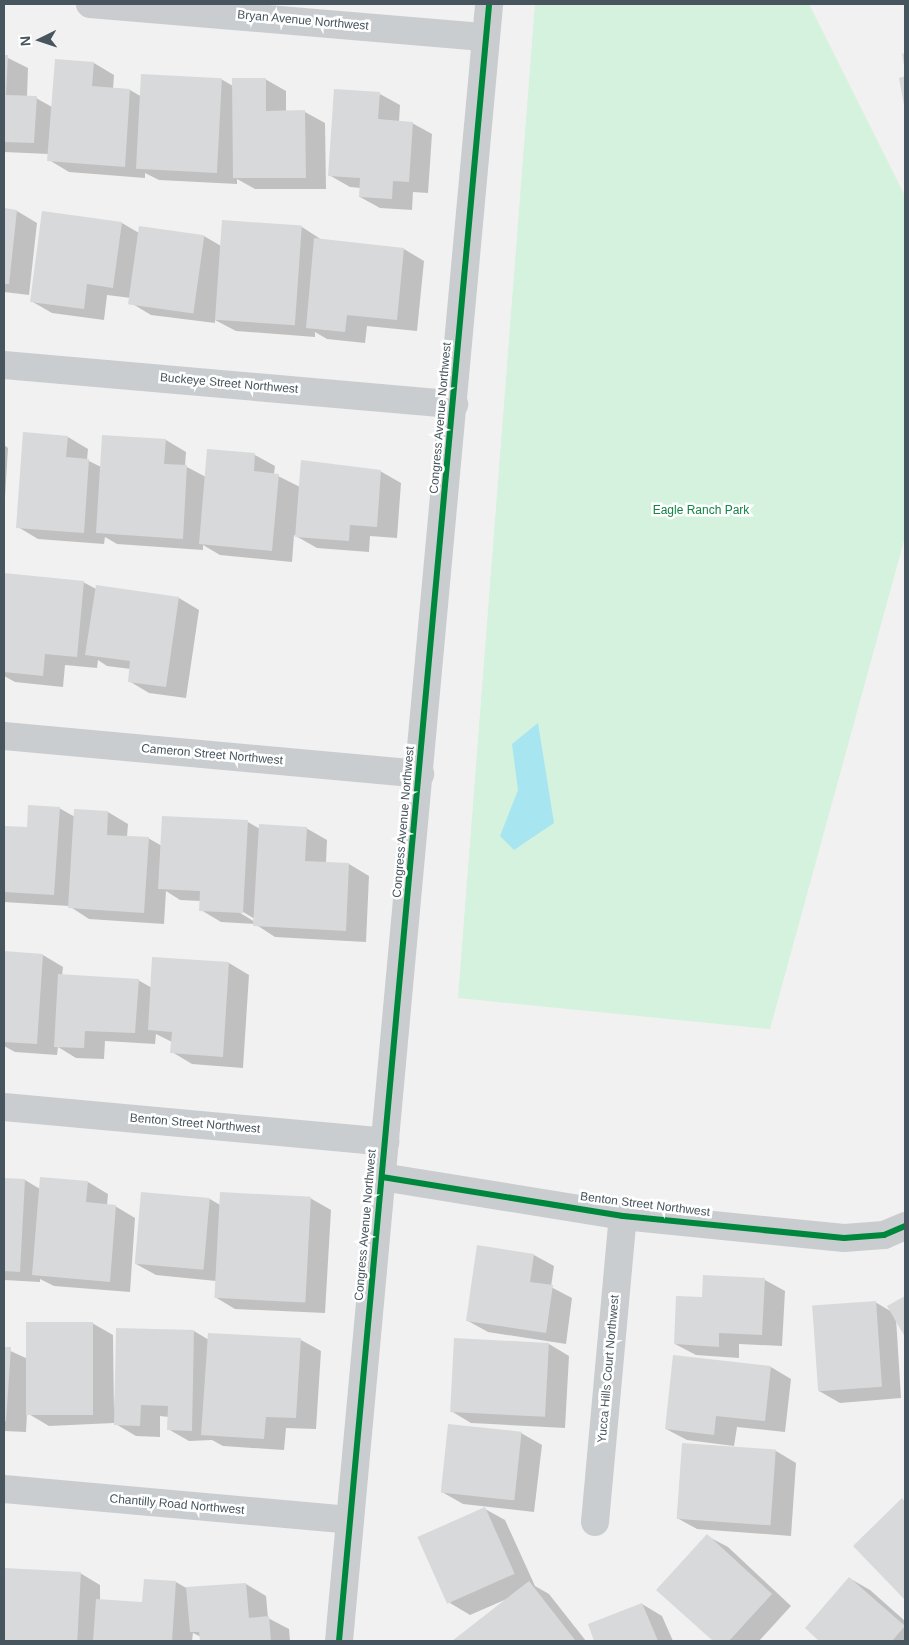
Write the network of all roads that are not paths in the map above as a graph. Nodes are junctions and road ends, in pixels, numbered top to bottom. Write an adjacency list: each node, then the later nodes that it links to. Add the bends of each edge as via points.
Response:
1 (90, 4): 3 (street, Bryan Avenue Northwest)
2 (489, 4): 3 (street, Congress Avenue Northwest)
3 (486, 37): 5 (street, Congress Avenue Northwest)
4 (4, 365): 5 (street, Buckeye Street Northwest)
5 (454, 404): 7 (street, Congress Avenue Northwest)
6 (4, 736): 7 (street, Cameron Street Northwest)
7 (420, 774): 9 (street, Congress Avenue Northwest)
8 (4, 1107): 9 (street, Benton Street Northwest)
9 (385, 1142): 10 (street, Congress Avenue Northwest)
10 (382, 1177): 11 (street, Benton Street Northwest); 14 (street, Congress Avenue Northwest)
11 (622, 1216): 12 (street, Benton Street Northwest, via 844,1238 884,1235); 15 (street, Yucca Hills Court Northwest)
12 (905, 1226)
13 (4, 1489): 14 (street, Chantilly Road Northwest)
14 (350, 1520): 16 (street, Congress Avenue Northwest)
15 (595, 1522)
16 (339, 1641)

